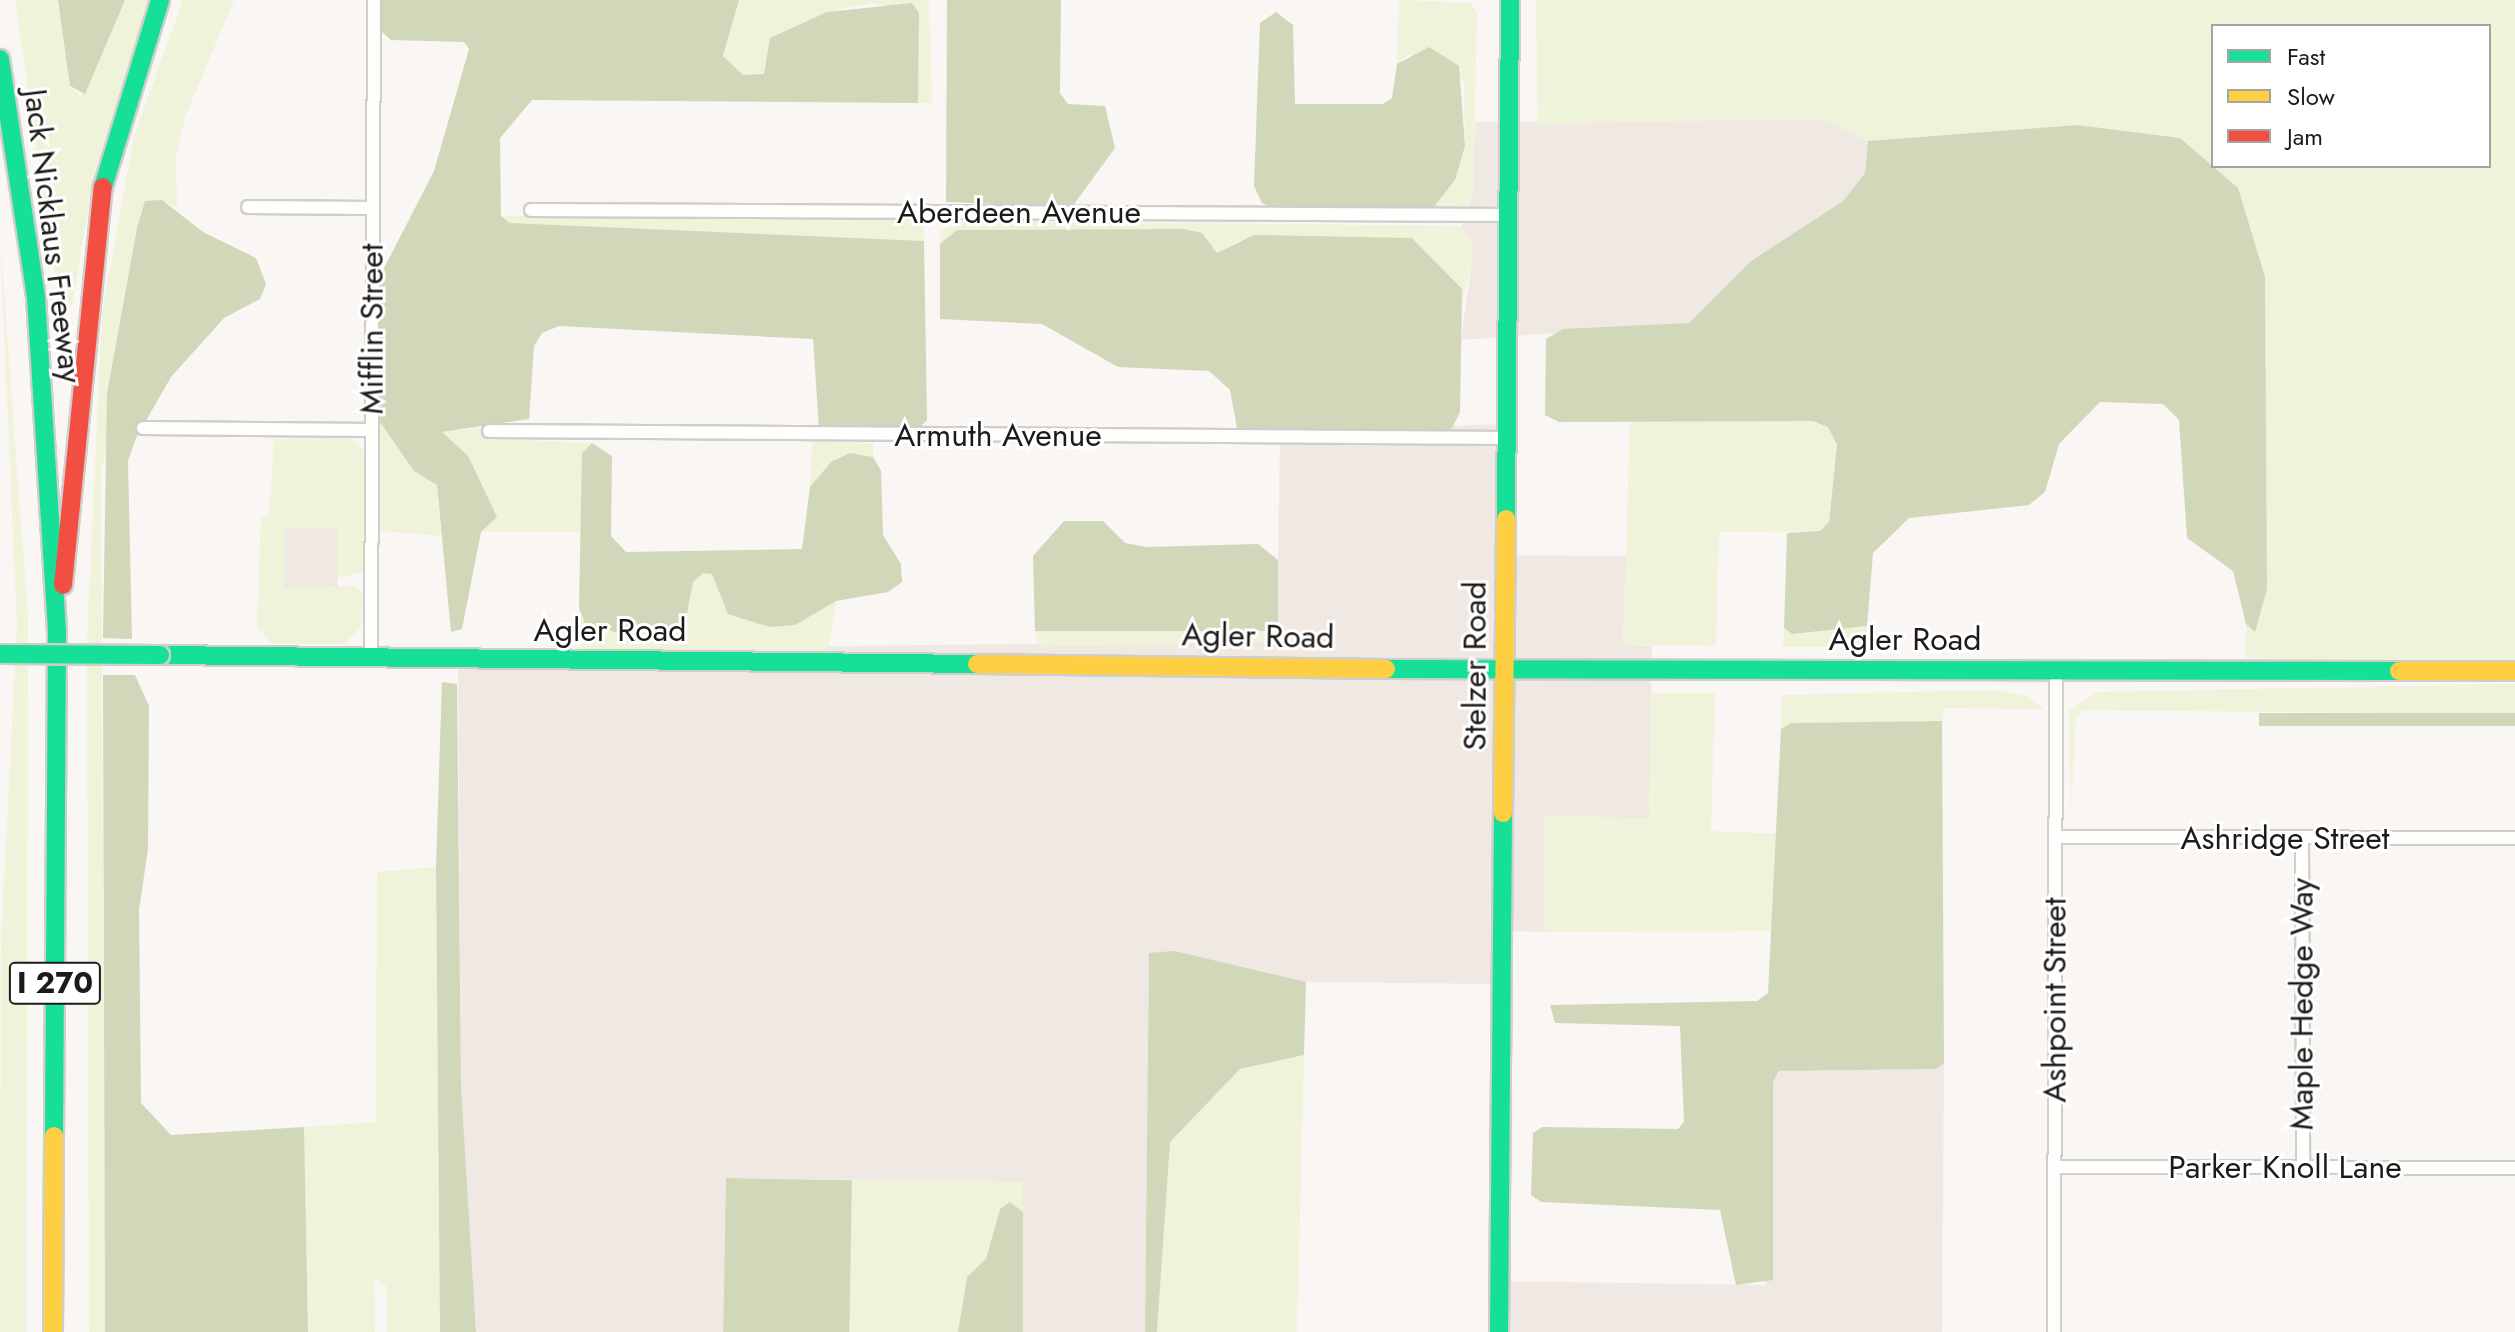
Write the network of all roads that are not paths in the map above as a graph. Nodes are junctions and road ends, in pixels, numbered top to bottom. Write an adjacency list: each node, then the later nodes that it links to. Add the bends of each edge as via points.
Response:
1 (160, 0): 13 (main road, via 103,184)
2 (374, 0): 6 (street, Mifflin Street)
3 (1510, 0): 8 (main road, Stelzer Road)
4 (0, 59): 13 (main road, Jack Nicklaus Freeway / I 270, via 36,297)
5 (248, 207): 6 (street)
6 (372, 208): 10 (street, Mifflin Street)
7 (531, 210): 8 (street, Aberdeen Avenue)
8 (1508, 215): 12 (main road, Stelzer Road)
9 (143, 428): 10 (street)
10 (372, 430): 15 (street, Mifflin Street)
11 (489, 431): 12 (street, Armuth Avenue)
12 (1507, 438): 17 (main road, Stelzer Road)
13 (57, 633): 25 (main road, Jack Nicklaus Freeway / I 270)
14 (0, 654): 15 (main road, Agler Road, bridge)
15 (371, 657): 17 (main road, Agler Road)
16 (2056, 669): 17 (main road, Agler Road); 18 (main road, Agler Road); 19 (street, Ashpoint Street)
17 (1505, 670): 26 (main road, Stelzer Road)
18 (2515, 671)
19 (2056, 837): 21 (street, Ashridge Street); 22 (street, Ashpoint Street)
20 (2515, 838): 21 (street, Ashridge Street)
21 (2302, 840): 23 (street, Maple Hedge Way)
22 (2054, 1167): 23 (street, Parker Knoll Lane); 27 (street, Ashpoint Street)
23 (2303, 1167): 24 (street, Parker Knoll Lane)
24 (2515, 1168)
25 (53, 1332)
26 (1499, 1332)
27 (2054, 1332)

